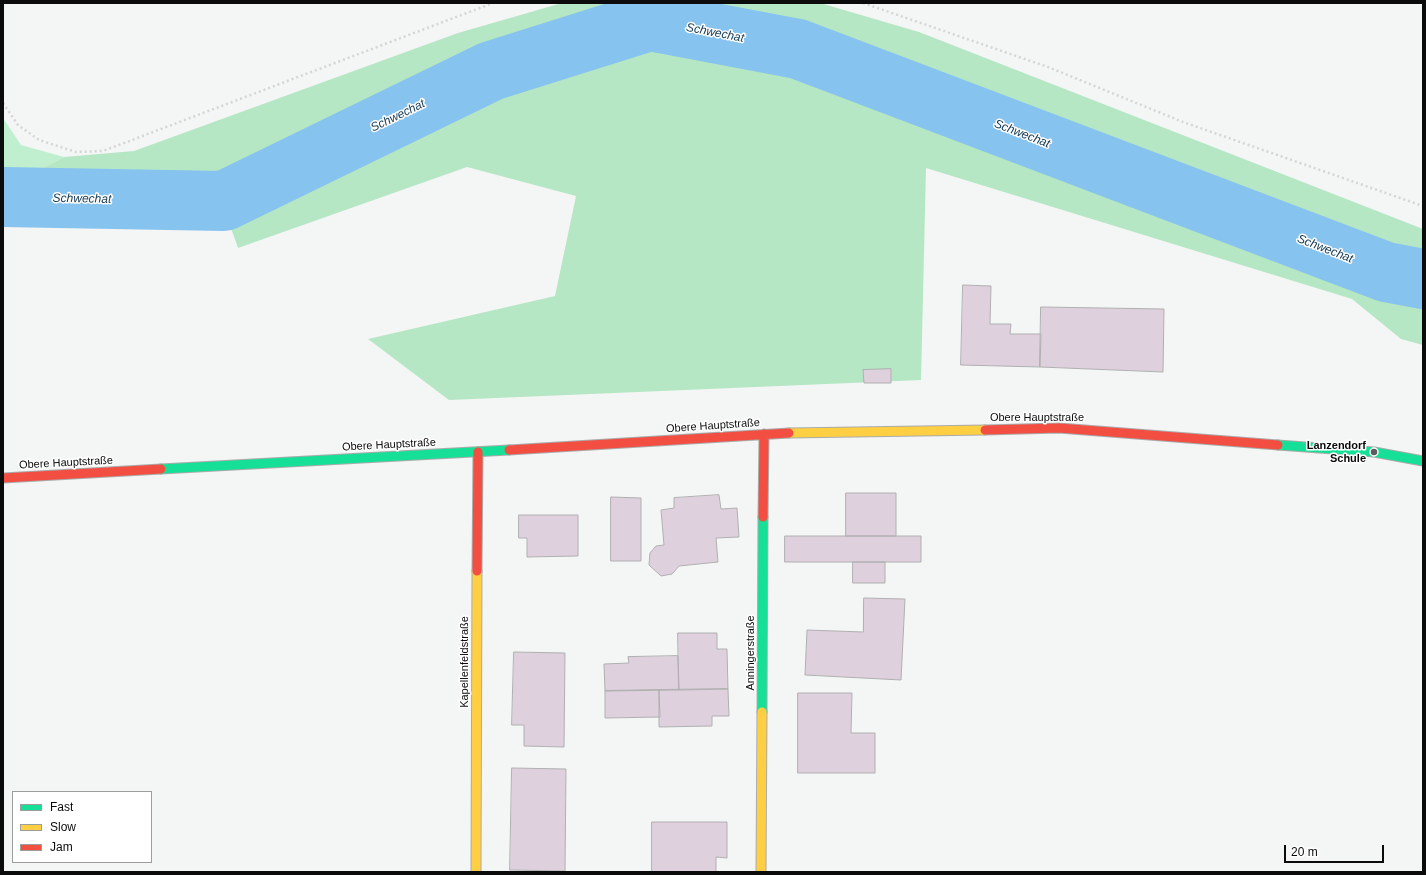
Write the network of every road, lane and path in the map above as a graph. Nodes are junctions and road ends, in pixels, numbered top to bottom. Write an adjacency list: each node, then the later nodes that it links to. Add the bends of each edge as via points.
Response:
1 (493, 3): 3 (path, via 103,151 76,152 39,140 18,125)
2 (862, 3): 4 (path, via 1048,67 1183,122)
3 (3, 103)
4 (1423, 206)
5 (764, 434): 6 (main road, Obere Hauptstraße); 7 (main road, Obere Hauptstraße, via 1059,428 1374,452); 10 (main road, Anningerstraße)
6 (478, 452): 8 (main road, Obere Hauptstraße); 9 (main road, Kapellenfeldstraße)
7 (1423, 461)
8 (3, 478)
9 (476, 872)
10 (761, 872)

